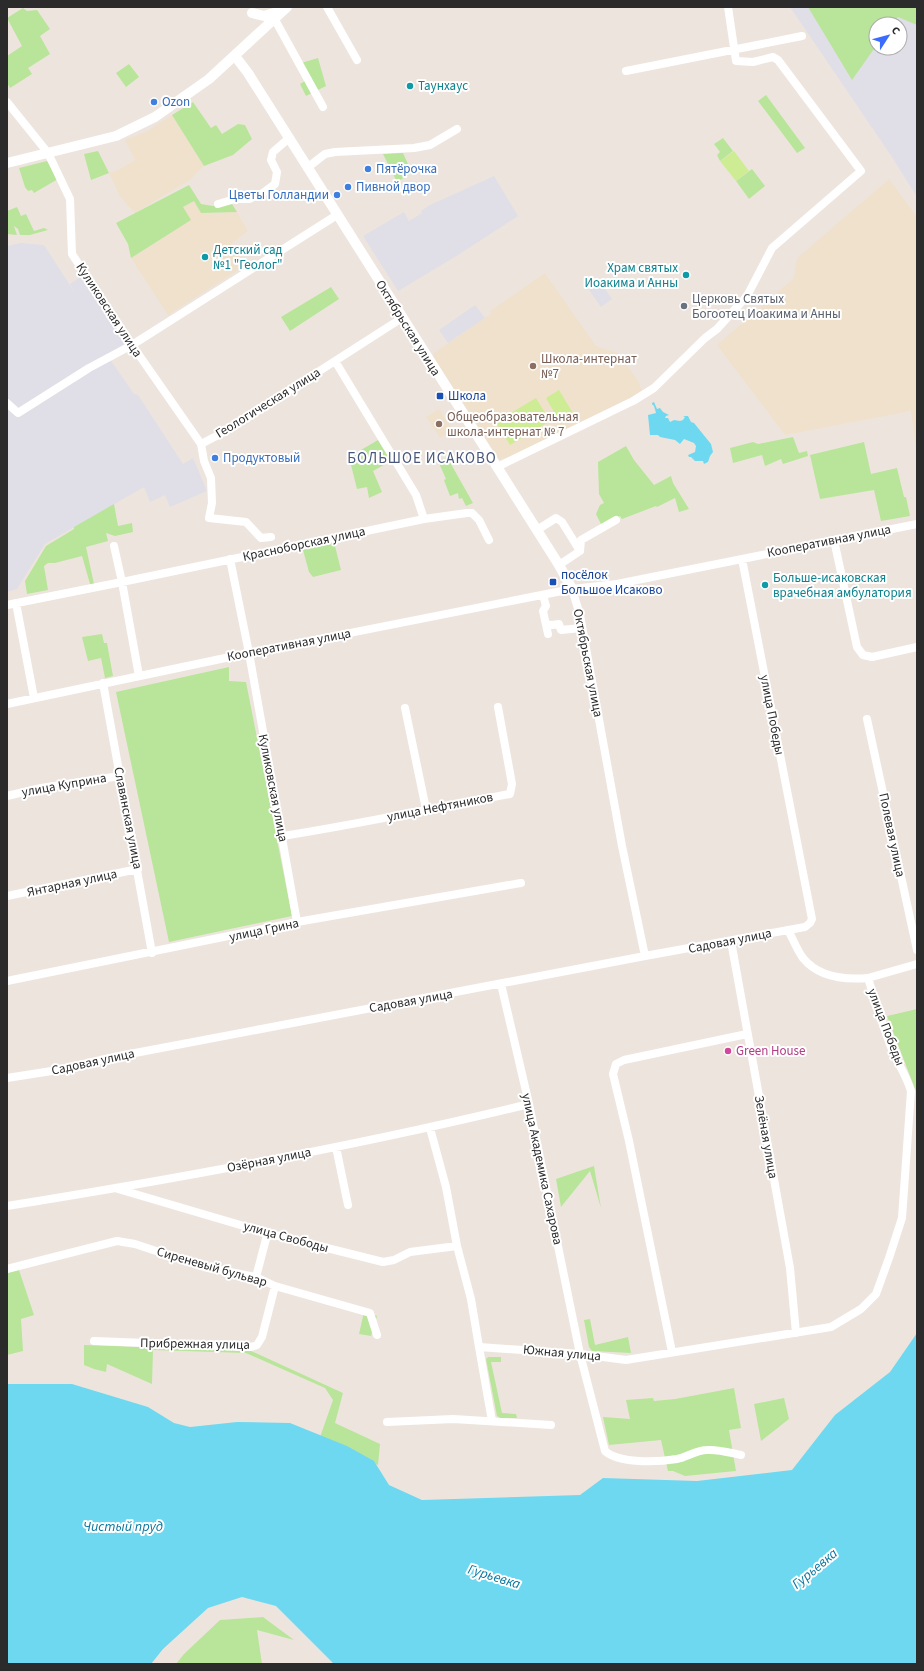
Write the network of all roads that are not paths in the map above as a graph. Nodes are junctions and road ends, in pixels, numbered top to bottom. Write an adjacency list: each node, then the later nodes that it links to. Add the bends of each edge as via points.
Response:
1 (327, 7): 10 (street)
2 (728, 7): 8 (street)
3 (285, 8): 4 (street, via 264,16); 5 (street)
4 (250, 10): 6 (street)
5 (274, 18): 6 (street); 13 (street)
6 (262, 29): 9 (street)
7 (802, 36): 8 (street)
8 (733, 49): 11 (street); 26 (street, via 736,61 753,62 773,57 778,60 861,171 772,248 740,305 654,388 634,401)
9 (235, 56): 15 (street, Октябрьская улица); 16 (street, via 209,79 155,117 116,136)
10 (357, 60)
11 (626, 71)
12 (7, 102): 16 (street, Куликовская улица)
13 (323, 107)
14 (457, 129): 18 (street, via 430,145 325,154)
15 (288, 139): 18 (street, Октябрьская улица); 19 (street, via 273,152 271,160 277,172 275,184 249,199 235,199)
16 (48, 153): 17 (street); 22 (street, Куликовская улица, via 70,199 72,254)
17 (7, 163)
18 (307, 168): 20 (street, Октябрьская улица)
19 (218, 204)
20 (337, 215): 21 (street, Октябрьская улица); 22 (street)
21 (402, 318): 23 (street, Геологическая улица); 26 (street, Октябрьская улица)
22 (132, 345): 24 (street, via 89,368 18,413); 25 (street, Куликовская улица)
23 (335, 361): 25 (street, Геологическая улица, via 226,431); 27 (street, via 416,495)
24 (7, 403)
25 (201, 444): 31 (street, Куликовская улица, via 211,478 212,504 209,518 246,522 261,538)
26 (497, 467): 30 (street, Октябрьская улица)
27 (424, 518): 32 (street, Красноборская улица, via 472,513 479,520); 36 (street, Красноборская улица)
28 (616, 520): 35 (street, via 581,540)
29 (917, 524): 33 (street, Кооперативная улица)
30 (537, 530): 35 (street, via 556,518 562,522); 38 (street, Октябрьская улица)
31 (271, 537)
32 (489, 540)
33 (834, 540): 37 (street, Кооперативная улица); 46 (street, via 857,647 863,655 872,658)
34 (114, 546): 39 (street)
35 (580, 551): 38 (street)
36 (230, 559): 39 (street, Красноборская улица); 47 (street, Куликовская улица)
37 (742, 559): 40 (street, Кооперативная улица, via 618,584); 62 (street, улица Победы)
38 (559, 565): 40 (street, Октябрьская улица)
39 (122, 582): 42 (street, Красноборская улица); 48 (street)
40 (572, 589): 41 (street, Кооперативная улица); 44 (street, Октябрьская улица)
41 (543, 595): 43 (street); 47 (street, Кооперативная улица)
42 (11, 604): 50 (street)
43 (546, 624): 44 (street, via 560,624 561,630); 45 (street)
44 (582, 628): 68 (street, Октябрьская улица)
45 (548, 634)
46 (917, 647)
47 (249, 653): 48 (street, Кооперативная улица); 58 (street, Куликовская улица)
48 (139, 676): 49 (street, Кооперативная улица)
49 (103, 683): 50 (street, Кооперативная улица); 55 (street, Славянская улица)
50 (34, 698): 51 (street, Кооперативная улица)
51 (7, 704)
52 (498, 707): 57 (street, улица Нефтяников, via 512,784 510,794)
53 (405, 708): 57 (street)
54 (867, 719): 66 (street, Полевая улица)
55 (120, 776): 56 (street, улица Куприна); 59 (street, Славянская улица)
56 (7, 796)
57 (426, 809): 58 (street, улица Нефтяников)
58 (283, 836): 63 (street, Куликовская улица)
59 (138, 869): 61 (street, Янтарная улица); 67 (street, Славянская улица)
60 (521, 883): 63 (street, улица Грина)
61 (7, 896)
62 (812, 919): 64 (street, Садовая улица, via 805,927)
63 (297, 922): 67 (street, улица Грина)
64 (788, 930): 65 (street, Садовая улица); 70 (street, улица Победы, via 802,957 811,967 847,980)
65 (731, 941): 68 (street, Садовая улица); 73 (street, Зелёная улица)
66 (917, 950)
67 (152, 953): 71 (street, улица Грина)
68 (645, 956): 72 (street, Садовая улица)
69 (917, 964): 70 (street)
70 (868, 978): 86 (street, улица Победы, via 884,1027 911,1091 902,1218 876,1294)
71 (7, 981)
72 (501, 984): 74 (street, Садовая улица); 75 (street, улица Академика Сахарова)
73 (747, 1034): 87 (street, Зелёная улица, via 790,1268); 91 (street, via 624,1060 616,1064 614,1074)
74 (7, 1078)
75 (529, 1104): 76 (street, Озёрная улица); 92 (street, улица Академика Сахарова)
76 (430, 1128): 77 (street, Озёрная улица); 82 (street)
77 (336, 1147): 78 (street, Озёрная улица); 79 (street)
78 (115, 1188): 80 (street, Озёрная улица); 81 (street, улица Свободы)
79 (348, 1205)
80 (7, 1206)
81 (271, 1234): 82 (street, улица Свободы, via 383,1262 410,1252); 84 (street, via 266,1239)
82 (458, 1246): 90 (street)
83 (7, 1269): 84 (street, Сиреневый бульвар, via 117,1241 135,1244 204,1267)
84 (256, 1278): 85 (street, Сиреневый бульвар)
85 (275, 1286): 88 (street, Сиреневый бульвар, via 370,1313); 89 (street, Прибрежная улица, via 262,1337 257,1345 251,1347)
86 (861, 1309): 87 (street, Южная улица, via 831,1327)
87 (796, 1333): 91 (street, Южная улица)
88 (377, 1335)
89 (94, 1341)
90 (480, 1346): 92 (street, Южная улица); 93 (street)
91 (672, 1352): 92 (street, Южная улица, via 626,1360)
92 (580, 1354): 96 (street, улица Академика Сахарова, via 605,1451 610,1456 653,1461 678,1458 707,1450)
93 (492, 1421): 94 (street, via 453,1419); 95 (street)
94 (387, 1422)
95 (552, 1425)
96 (741, 1455)

